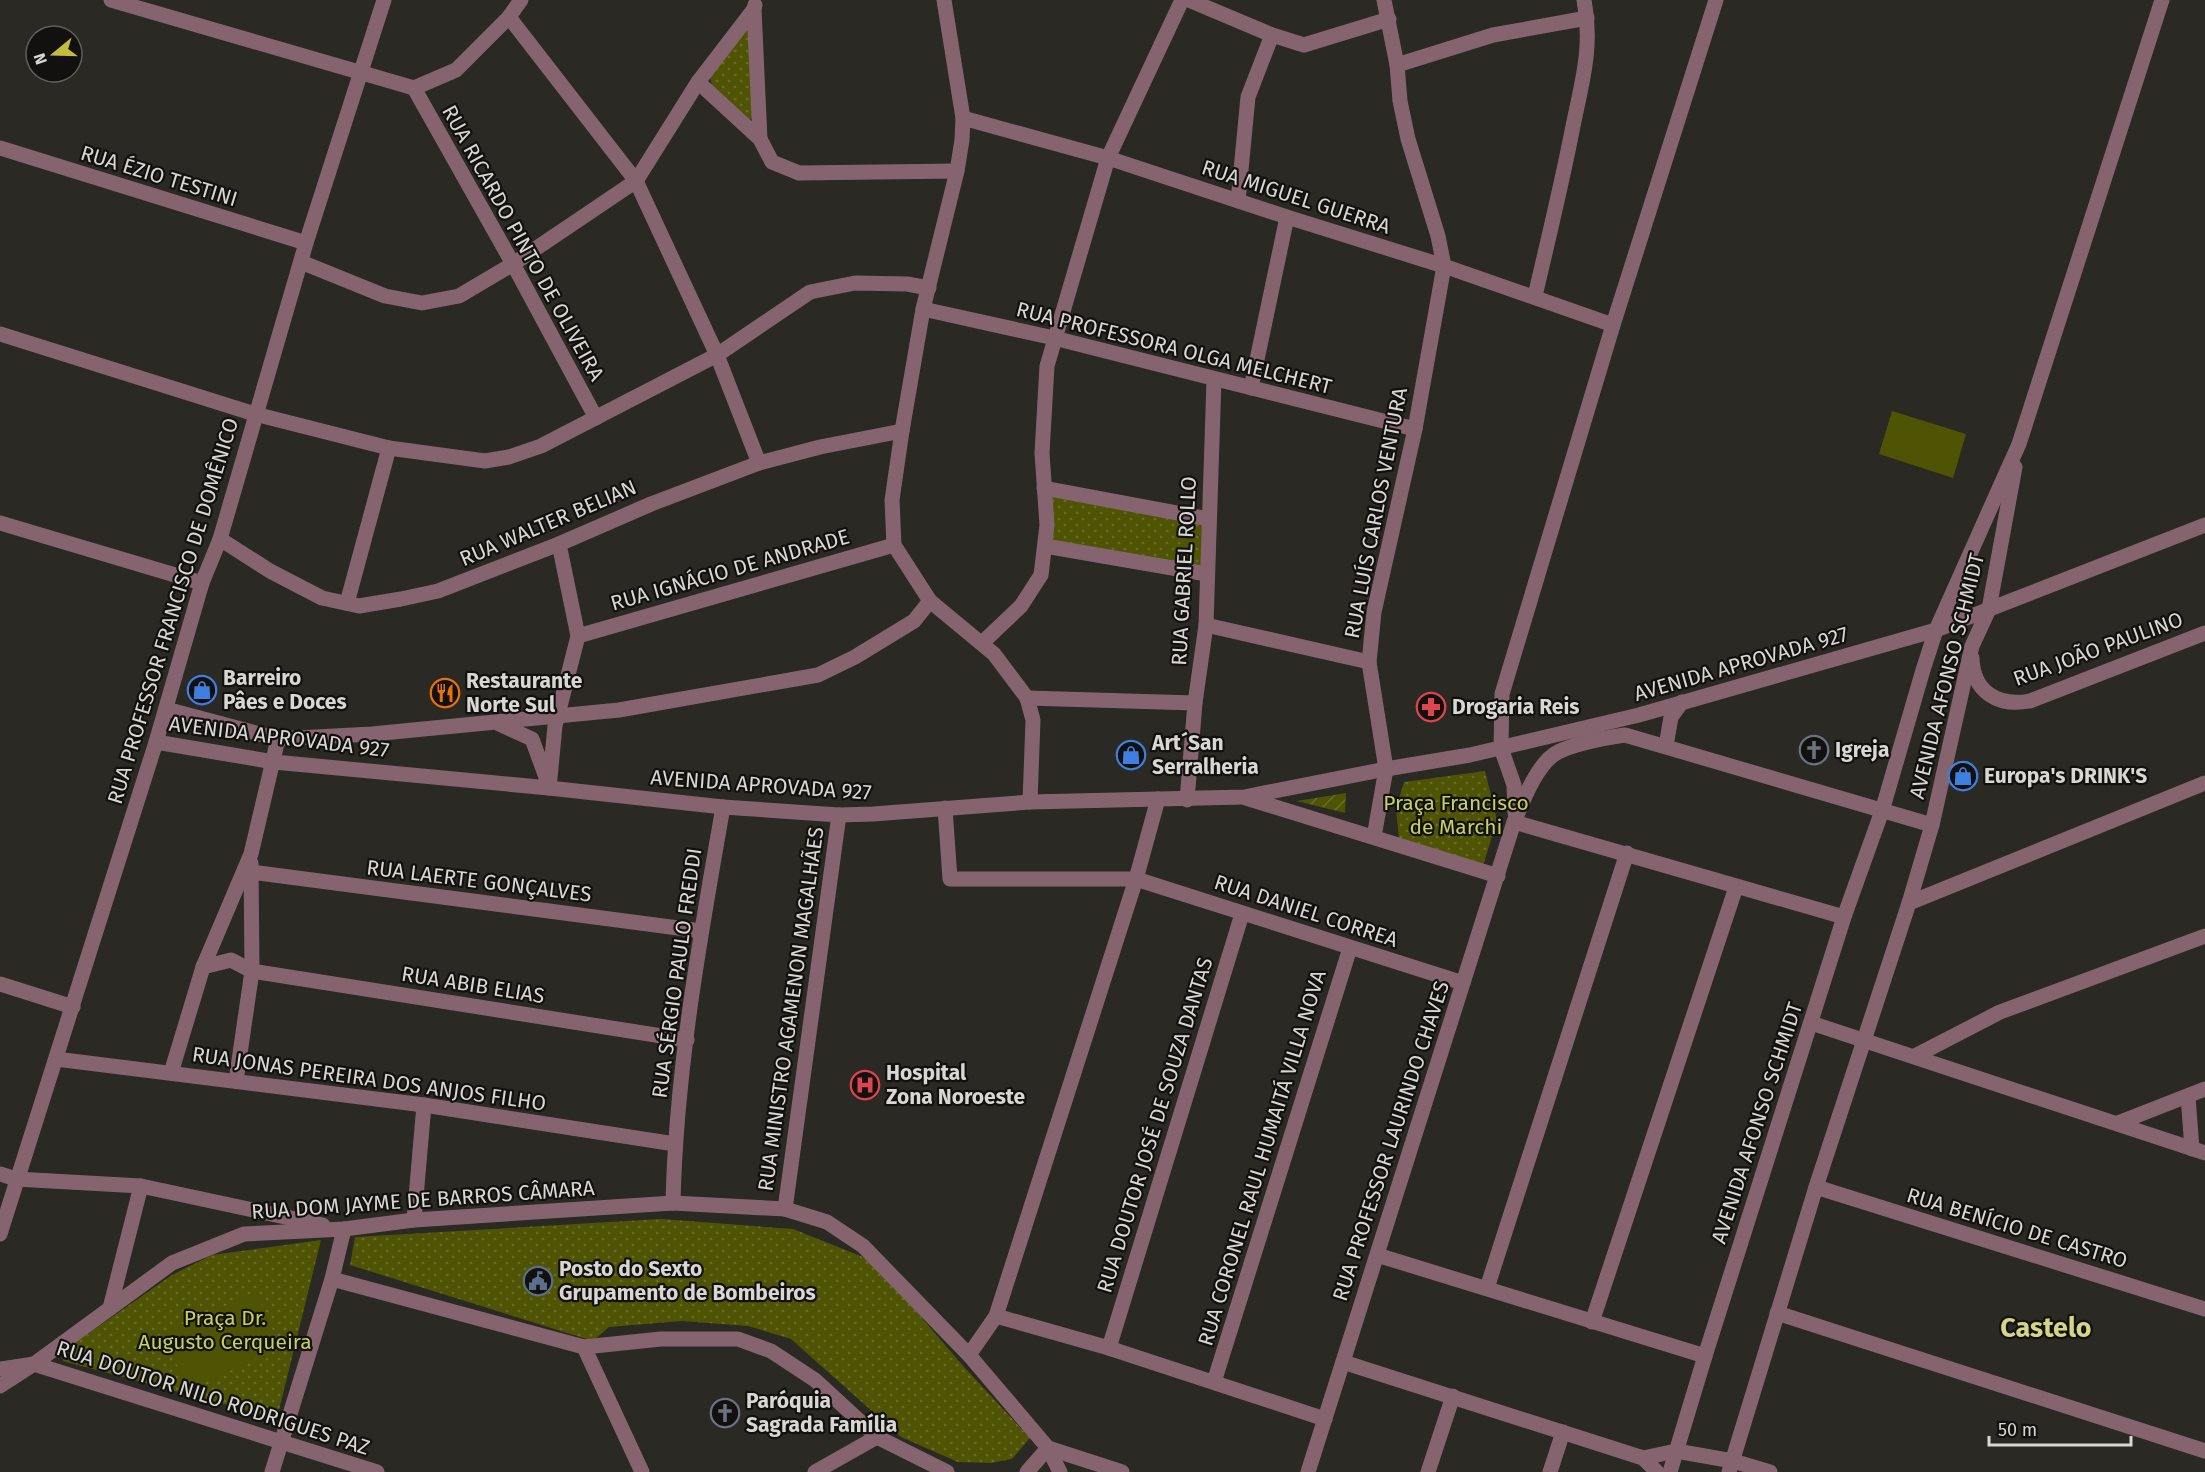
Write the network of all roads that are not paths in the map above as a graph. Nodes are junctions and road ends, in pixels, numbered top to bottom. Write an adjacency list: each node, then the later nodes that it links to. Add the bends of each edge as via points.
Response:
1 (111, 0): 17 (street)
2 (384, 0): 17 (street, RUA PROFESSOR FRANCISCO DE DOMÊNICO)
3 (520, 0): 12 (street)
4 (944, 0): 20 (street)
5 (1182, 0): 23 (street)
6 (1190, 0): 15 (street)
7 (1384, 0): 14 (street)
8 (1584, 0): 13 (street)
9 (1716, 0): 35 (street)
10 (2162, 0): 45 (street)
11 (756, 4): 18 (street); 21 (street)
12 (509, 17): 19 (street, via 456,70); 25 (street)
13 (1587, 18): 16 (street, via 1493,35); 33 (street, via 1588,51)
14 (1389, 19): 15 (street, via 1304,45); 16 (street)
15 (1272, 35): 26 (street, via 1248,97)
16 (1397, 65): 31 (street, via 1408,139)
17 (359, 73): 19 (street); 28 (street, RUA PROFESSOR FRANCISCO DE DOMÊNICO)
18 (698, 81): 21 (street); 25 (street)
19 (414, 88): 30 (street, RUA RICARDO PINTO DE OLIVEIRA)
20 (963, 118): 23 (street, RUA MIGUEL GUERRA); 24 (street)
21 (760, 139): 24 (street, via 772,162 799,172)
22 (0, 148): 28 (street, RUA ÉZIO TESTINI)
23 (1108, 158): 26 (street, RUA MIGUEL GUERRA); 37 (street)
24 (957, 171): 32 (street)
25 (636, 181): 30 (street); 38 (street)
26 (1238, 201): 27 (street, RUA MIGUEL GUERRA)
27 (1287, 217): 31 (street, RUA MIGUEL GUERRA); 40 (street)
28 (306, 243): 29 (street, RUA PROFESSOR FRANCISCO DE DOMÊNICO)
29 (301, 262): 30 (street, via 385,296 422,303 459,296); 41 (street, RUA PROFESSOR FRANCISCO DE DOMÊNICO)
30 (513, 264): 42 (street, RUA RICARDO PINTO DE OLIVEIRA)
31 (1444, 266): 33 (street, RUA MIGUEL GUERRA); 43 (street, RUA LUÍS CARLOS VENTURA)
32 (929, 288): 34 (street); 38 (street, via 855,284 810,292)
33 (1535, 296): 35 (street, RUA MIGUEL GUERRA)
34 (923, 309): 37 (street, RUA PROFESSORA OLGA MELCHERT); 44 (street)
35 (1613, 325): 77 (street, via 1502,694)
36 (0, 334): 41 (street)
37 (1054, 339): 39 (street, RUA PROFESSORA OLGA MELCHERT); 48 (street, via 1047,366)
38 (717, 355): 42 (street); 47 (street)
39 (1214, 380): 40 (street, RUA PROFESSORA OLGA MELCHERT); 49 (street, RUA GABRIEL ROLLO)
40 (1251, 388): 43 (street, RUA PROFESSORA OLGA MELCHERT)
41 (255, 414): 46 (street); 52 (street, RUA PROFESSOR FRANCISCO DE DOMÊNICO)
42 (596, 418): 46 (street, via 541,446 485,461)
43 (1415, 429): 67 (street, RUA LUÍS CARLOS VENTURA, via 1374,612)
44 (902, 431): 47 (street, RUA WALTER BELIAN); 54 (street, via 892,500)
45 (2019, 444): 60 (street, AVENIDA AFONSO SCHMIDT); 62 (street, AVENIDA AFONSO SCHMIDT)
46 (389, 448): 59 (street)
47 (759, 463): 53 (street, RUA WALTER BELIAN)
48 (1044, 488): 49 (street); 55 (street)
49 (1209, 519): 56 (street, RUA GABRIEL ROLLO)
50 (0, 523): 57 (street)
51 (2205, 525): 60 (street, AVENIDA APROVADA 927)
52 (220, 539): 57 (street, RUA PROFESSOR FRANCISCO DE DOMÊNICO); 59 (street, RUA WALTER BELIAN, via 322,598)
53 (559, 544): 59 (street, RUA WALTER BELIAN, via 438,591 359,606); 64 (street)
54 (894, 545): 58 (street); 64 (street, RUA IGNÁCIO DE ANDRADE)
55 (1045, 546): 56 (street); 65 (street, via 1041,575 1022,606)
56 (1207, 574): 61 (street, RUA GABRIEL ROLLO)
57 (201, 583): 71 (street, RUA PROFESSOR FRANCISCO DE DOMÊNICO)
58 (930, 601): 65 (street); 72 (street, via 914,621 818,675 619,710)
59 (347, 603)
60 (1989, 609): 62 (street, AVENIDA APROVADA 927); 66 (street, AVENIDA AFONSO SCHMIDT)
61 (1206, 625): 67 (street); 70 (street, RUA GABRIEL ROLLO)
62 (1936, 630): 69 (street, AVENIDA APROVADA 927); 88 (street, AVENIDA AFONSO SCHMIDT)
63 (2205, 633): 66 (street, RUA JOÃO PAULINO, via 2014,704 2000,701 1977,681)
64 (578, 636): 72 (street)
65 (982, 644): 68 (street)
66 (1972, 646): 91 (street, AVENIDA AFONSO SCHMIDT)
67 (1369, 662): 79 (street, RUA LUÍS CARLOS VENTURA)
68 (1027, 698): 70 (street); 85 (street, via 1033,720)
69 (1682, 702): 76 (street, via 1671,717); 77 (street, AVENIDA APROVADA 927)
70 (1195, 703): 84 (street, RUA GABRIEL ROLLO)
71 (166, 709): 74 (street); 75 (street, RUA PROFESSOR FRANCISCO DE DOMÊNICO)
72 (558, 716): 73 (street); 81 (street)
73 (495, 722): 74 (street); 81 (street, via 532,739)
74 (278, 739): 78 (street)
75 (156, 742): 78 (street, AVENIDA APROVADA 927); 108 (street, RUA PROFESSOR FRANCISCO DE DOMÊNICO)
76 (1666, 746): 88 (street); 90 (street, via 1625,735 1556,753 1529,788)
77 (1502, 748): 79 (street, AVENIDA APROVADA 927); 90 (street, via 1514,785)
78 (274, 762): 81 (street, AVENIDA APROVADA 927); 94 (street)
79 (1386, 769): 82 (street, AVENIDA APROVADA 927); 92 (street)
80 (2205, 783): 98 (street)
81 (549, 787): 86 (street, AVENIDA APROVADA 927)
82 (1244, 797): 84 (street, AVENIDA APROVADA 927); 92 (street)
83 (1158, 800): 84 (street, AVENIDA APROVADA 927); 85 (street, AVENIDA APROVADA 927); 96 (street)
84 (1187, 800)
85 (1030, 802): 87 (street, AVENIDA APROVADA 927)
86 (723, 807): 89 (street, AVENIDA APROVADA 927); 101 (street, RUA SÉRGIO PAULO FREDDI)
87 (945, 808): 89 (street, AVENIDA APROVADA 927); 96 (street, RUA DANIEL CORREA, via 950,879)
88 (1882, 811): 91 (street); 100 (street, AVENIDA AFONSO SCHMIDT)
89 (839, 814): 127 (street, RUA MINISTRO AGAMENON MAGALHÃES)
90 (1514, 822): 93 (street); 95 (street, RUA PROFESSOR LAURINDO CHAVES)
91 (1932, 825): 98 (street, AVENIDA AFONSO SCHMIDT)
92 (1374, 837): 95 (street)
93 (1627, 853): 97 (street); 133 (street)
94 (248, 872): 101 (street, RUA LAERTE GONÇALVES); 104 (street); 105 (street)
95 (1498, 876): 106 (street, RUA PROFESSOR LAURINDO CHAVES)
96 (1136, 879): 99 (street, RUA DANIEL CORREA); 137 (street)
97 (1736, 887): 100 (street); 138 (street)
98 (1909, 903): 111 (street, AVENIDA AFONSO SCHMIDT)
99 (1242, 914): 103 (street, RUA DANIEL CORREA); 140 (street, RUA DOUTOR JOSÉ DE SOUZA DANTAS)
100 (1844, 916): 109 (street, AVENIDA AFONSO SCHMIDT)
101 (701, 931): 110 (street, RUA SÉRGIO PAULO FREDDI)
102 (2205, 936): 112 (street, via 2001,1012)
103 (1350, 948): 106 (street, RUA DANIEL CORREA); 146 (street, RUA CORONEL RAUL HUMAITÁ VILLA NOVA)
104 (203, 966): 105 (street, RUA ABIB ELIAS, via 231,960); 114 (street)
105 (252, 971): 110 (street, RUA ABIB ELIAS); 115 (street)
106 (1463, 983): 131 (street, RUA PROFESSOR LAURINDO CHAVES)
107 (0, 984): 108 (street)
108 (73, 1007): 113 (street, RUA PROFESSOR FRANCISCO DE DOMÊNICO)
109 (1811, 1023): 111 (street); 142 (street, AVENIDA AFONSO SCHMIDT)
110 (687, 1040): 120 (street, RUA SÉRGIO PAULO FREDDI)
111 (1864, 1040): 112 (street); 125 (street, AVENIDA AFONSO SCHMIDT)
112 (1915, 1056): 119 (street)
113 (56, 1059): 114 (street, RUA JONAS PEREIRA DOS ANJOS FILHO); 123 (street, RUA PROFESSOR FRANCISCO DE DOMÊNICO)
114 (171, 1073): 115 (street, RUA JONAS PEREIRA DOS ANJOS FILHO)
115 (236, 1081): 118 (street, RUA JONAS PEREIRA DOS ANJOS FILHO)
116 (2205, 1089): 117 (street)
117 (2188, 1096): 119 (street); 121 (street)
118 (424, 1105): 120 (street, RUA JONAS PEREIRA DOS ANJOS FILHO); 128 (street)
119 (2118, 1124): 121 (street)
120 (675, 1144): 126 (street, RUA SÉRGIO PAULO FREDDI)
121 (2198, 1151)
122 (0, 1174): 123 (street)
123 (16, 1179): 124 (street); 130 (street, RUA PROFESSOR FRANCISCO DE DOMÊNICO)
124 (141, 1186): 129 (street); 134 (street)
125 (1816, 1187): 135 (street, RUA BENÍCIO DE CASTRO); 136 (street, AVENIDA AFONSO SCHMIDT)
126 (673, 1203): 127 (street, RUA DOM JAYME DE BARROS CÂMARA); 128 (street, RUA DOM JAYME DE BARROS CÂMARA)
127 (785, 1209): 141 (street, RUA DOM JAYME DE BARROS CÂMARA, via 827,1222 863,1246)
128 (414, 1220): 129 (street, RUA DOM JAYME DE BARROS CÂMARA)
129 (344, 1229): 132 (street); 134 (street, RUA DOM JAYME DE BARROS CÂMARA, via 244,1234 172,1263)
130 (0, 1234)
131 (1377, 1255): 133 (street); 143 (street, RUA PROFESSOR LAURINDO CHAVES)
132 (332, 1279): 139 (street); 152 (street)
133 (1487, 1288): 138 (street)
134 (110, 1308): 144 (street, RUA DOM JAYME DE BARROS CÂMARA)
135 (2205, 1309)
136 (1778, 1313): 155 (street); 157 (street, AVENIDA AFONSO SCHMIDT)
137 (996, 1316): 140 (street); 141 (street)
138 (1592, 1322): 142 (street)
139 (584, 1347): 151 (street, via 662,1339 738,1339 771,1351 815,1380); 160 (street)
140 (1109, 1348): 146 (street)
141 (969, 1354): 153 (street, RUA DOM JAYME DE BARROS CÂMARA)
142 (1705, 1356): 154 (street, AVENIDA AFONSO SCHMIDT)
143 (1343, 1362): 148 (street); 149 (street, RUA PROFESSOR LAURINDO CHAVES)
144 (34, 1364): 145 (street, RUA DOUTOR NILO RODRIGUES PAZ); 147 (street, RUA DOM JAYME DE BARROS CÂMARA); 152 (street, RUA DOUTOR NILO RODRIGUES PAZ)
145 (0, 1369)
146 (1214, 1382): 149 (street)
147 (0, 1386)
148 (1453, 1396): 150 (street); 167 (street)
149 (1325, 1419): 166 (street, RUA PROFESSOR LAURINDO CHAVES)
150 (1563, 1432): 156 (street); 168 (street)
151 (877, 1437): 161 (street); 162 (street)
152 (282, 1441): 158 (street); 159 (street, RUA DOUTOR NILO RODRIGUES PAZ)
153 (1048, 1448): 163 (street); 164 (street, RUA DOM JAYME DE BARROS CÂMARA); 165 (street)
154 (1676, 1451): 156 (street); 157 (street); 170 (street, AVENIDA AFONSO SCHMIDT)
155 (2205, 1451)
156 (1643, 1458): 169 (street)
157 (1731, 1466): 171 (street)
158 (273, 1472)
159 (377, 1472)
160 (642, 1472)
161 (815, 1472)
162 (947, 1472)
163 (1027, 1472)
164 (1060, 1472)
165 (1122, 1472)
166 (1308, 1472)
167 (1428, 1472)
168 (1550, 1472)
169 (1657, 1472)
170 (1670, 1472)
171 (1770, 1472)

